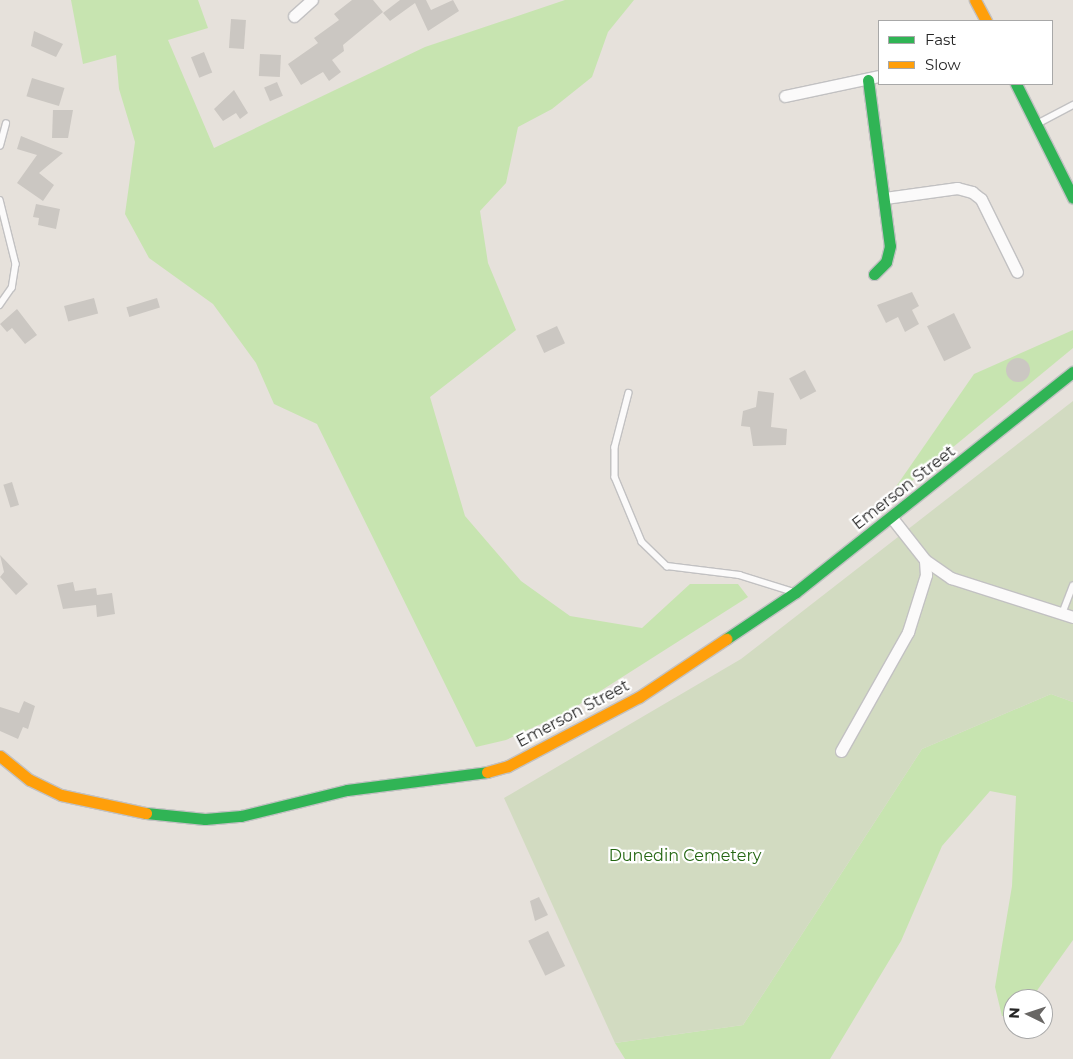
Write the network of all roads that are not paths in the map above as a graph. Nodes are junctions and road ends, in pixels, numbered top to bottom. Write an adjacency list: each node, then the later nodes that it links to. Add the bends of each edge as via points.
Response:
1 (312, 0): 3 (street)
2 (975, 0): 4 (street)
3 (294, 16)
4 (985, 20)
5 (878, 76): 6 (street)
6 (868, 80): 8 (street); 13 (street)
7 (1016, 85): 11 (street)
8 (785, 96)
9 (1073, 105): 11 (lane)
10 (6, 124): 12 (lane)
11 (1036, 124): 14 (street)
12 (0, 146)
13 (885, 198): 16 (street, via 957,188 972,192 980,199); 17 (street, via 889,255)
14 (1073, 198)
15 (0, 200): 18 (lane, via 16,264 12,288)
16 (1017, 272)
17 (874, 274)
18 (0, 305)
19 (1073, 372): 21 (street, Emerson Street)
20 (629, 393): 24 (lane, via 615,447 615,476 642,542 667,566 739,575)
21 (892, 518): 22 (street); 24 (street, Emerson Street)
22 (925, 560): 25 (street, via 950,578); 26 (street, via 926,575 908,632)
23 (1073, 586): 25 (lane)
24 (796, 592): 27 (street, Emerson Street, via 608,716 526,759 474,776 347,790 242,816 186,818 61,796 30,780)
25 (1067, 616)
26 (841, 751)
27 (0, 756)

